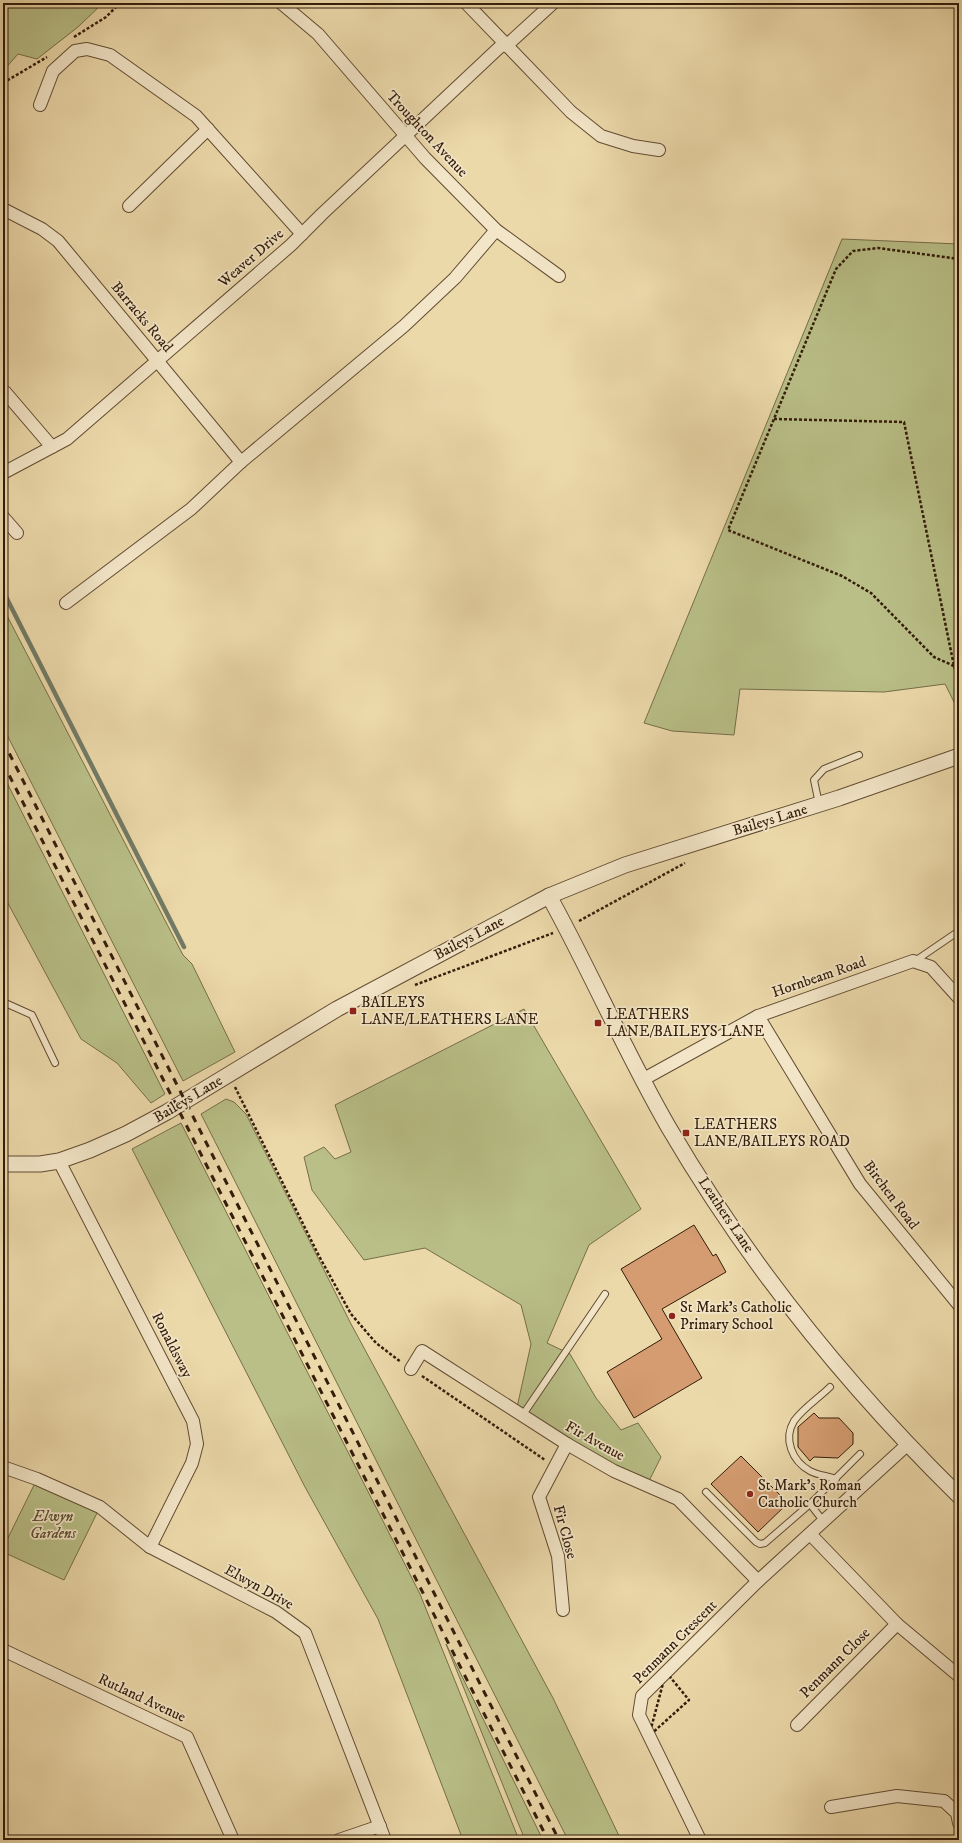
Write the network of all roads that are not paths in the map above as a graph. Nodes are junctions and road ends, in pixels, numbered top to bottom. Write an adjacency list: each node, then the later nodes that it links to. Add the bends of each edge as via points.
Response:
1 (281, 3): 7 (street, Troughton Avenue, via 318,34)
2 (466, 3): 4 (street)
3 (553, 3): 4 (street, Weaver Drive)
4 (505, 45): 7 (street, Weaver Drive); 8 (street, via 571,112 602,136 633,146)
5 (40, 105): 6 (street, via 52,71 75,51 87,49 110,55 196,116)
6 (208, 129): 9 (street); 12 (street)
7 (406, 136): 11 (street, Troughton Avenue); 12 (street, Weaver Drive)
8 (658, 150)
9 (129, 206)
10 (4, 214): 14 (street, Barracks Road, via 42,228 58,241)
11 (496, 230): 13 (street, Troughton Avenue); 17 (street, via 455,278 404,326)
12 (302, 234): 14 (street, Weaver Drive)
13 (559, 276)
14 (158, 361): 16 (street, Weaver Drive, via 67,440); 17 (street, Barracks Road)
15 (5, 392): 16 (street)
16 (52, 447): 18 (street, Weaver Drive)
17 (241, 462): 21 (street, via 191,509)
18 (3, 473)
19 (3, 517): 20 (street)
20 (17, 533)
21 (66, 603)
22 (859, 755): 24 (lane, via 824,770 814,780)
23 (959, 756): 24 (street, Baileys Lane)
24 (819, 804): 25 (street, Baileys Lane, via 625,865)
25 (549, 896): 32 (street, Leathers Lane); 33 (street, Baileys Lane, via 337,1009 167,1112 126,1134)
26 (959, 931): 27 (lane)
27 (913, 962): 28 (street, via 931,967); 30 (street, Hornbeam Road)
28 (959, 998)
29 (3, 1002): 31 (lane, via 32,1015)
30 (758, 1016): 32 (street, Hornbeam Road); 36 (street, Birchen Road, via 860,1184)
31 (55, 1063)
32 (642, 1080): 41 (street, Leathers Lane, via 697,1173 764,1270 857,1388)
33 (59, 1161): 34 (street, Baileys Lane); 50 (street, Ronaldsway, via 194,1421 197,1444 192,1463)
34 (3, 1164)
35 (605, 1294): 39 (lane)
36 (959, 1306)
37 (411, 1369): 39 (street, Fir Avenue, via 422,1351)
38 (830, 1387): 44 (lane, via 794,1422 789,1444 794,1455 809,1471)
39 (522, 1416): 40 (street, Fir Avenue)
40 (567, 1444): 51 (street, Fir Avenue, via 614,1471 678,1499); 52 (street, Fir Close, via 539,1497 558,1556)
41 (908, 1444): 46 (street, Leathers Lane); 48 (street, Penmann Crescent)
42 (860, 1454): 44 (lane)
43 (3, 1467): 50 (street, Elwyn Drive, via 38,1479 100,1507)
44 (836, 1479): 47 (lane)
45 (706, 1492): 47 (lane, via 760,1544 765,1543)
46 (959, 1496)
47 (810, 1504): 48 (lane)
48 (824, 1522): 49 (street, Penmann Crescent)
49 (810, 1534): 51 (street, Penmann Crescent); 53 (street)
50 (150, 1547): 59 (street, Elwyn Drive, via 276,1612 305,1633)
51 (758, 1581): 63 (street, Penmann Crescent, via 642,1696 639,1715)
52 (563, 1610)
53 (897, 1624): 55 (street); 56 (street, Penmann Close)
54 (3, 1650): 60 (street, Rutland Avenue, via 187,1737)
55 (959, 1676)
56 (796, 1725)
57 (831, 1807): 58 (street, via 897,1796 944,1801 957,1813)
58 (959, 1822)
59 (380, 1826): 61 (street); 62 (street, Elwyn Drive)
60 (232, 1840)
61 (339, 1840)
62 (384, 1840)
63 (700, 1840)

